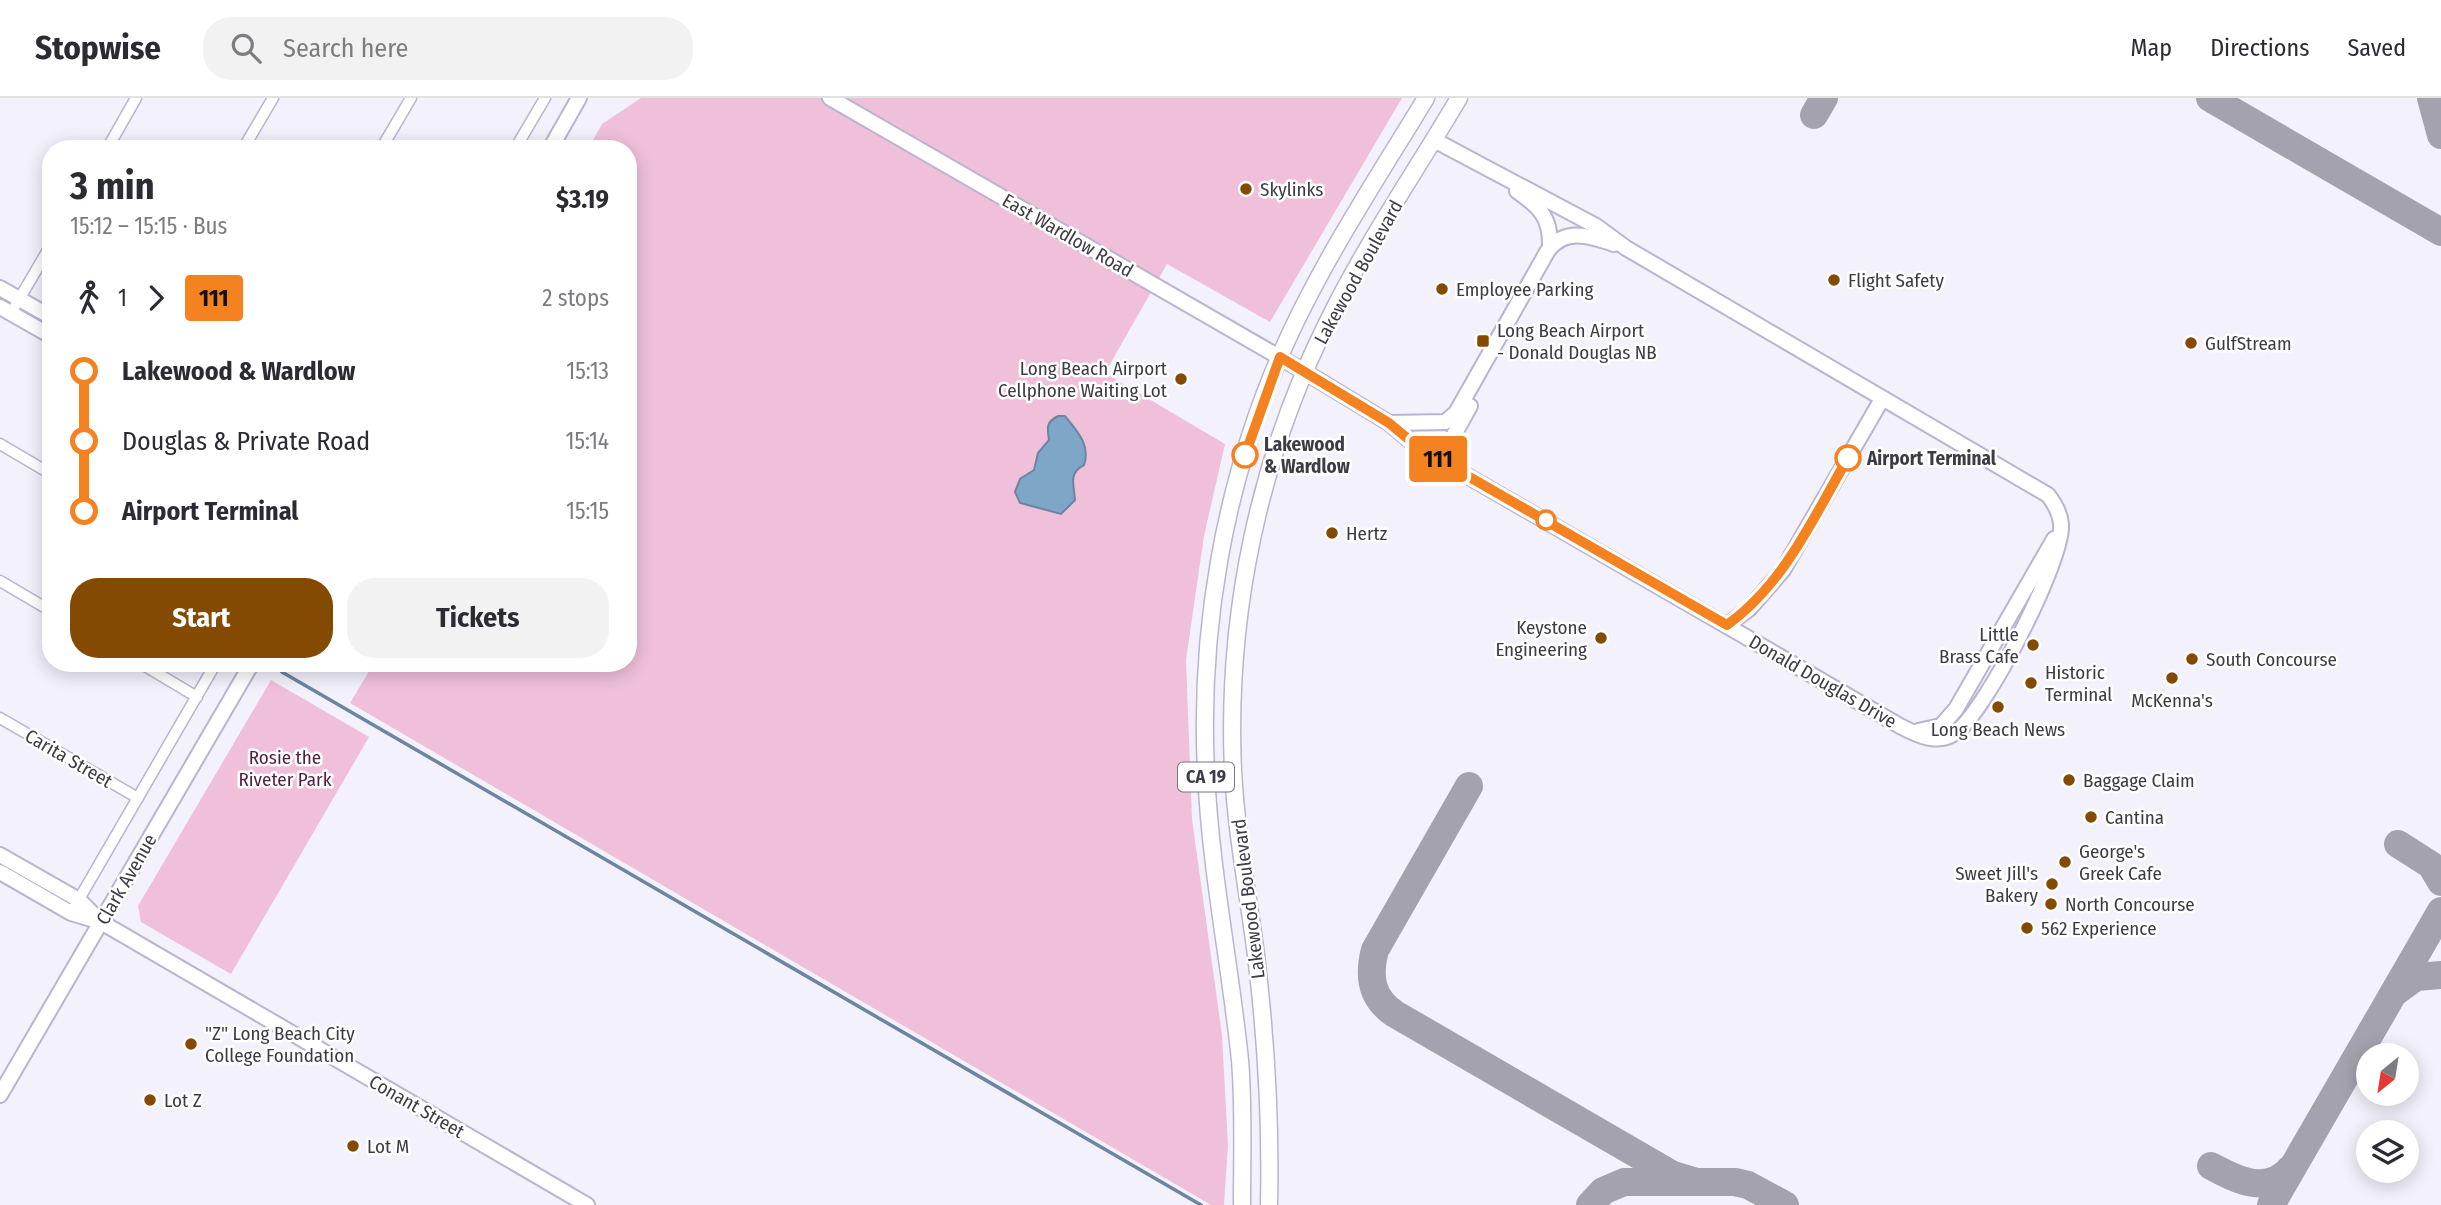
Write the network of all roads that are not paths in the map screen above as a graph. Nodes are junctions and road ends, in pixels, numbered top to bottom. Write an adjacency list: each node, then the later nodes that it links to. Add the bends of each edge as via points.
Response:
1 (136, 98): 9 (street)
2 (273, 98): 10 (street)
3 (411, 98): 11 (street)
4 (545, 98): 12 (street)
5 (579, 98): 13 (street)
6 (830, 98): 24 (street, East Wardlow Road)
7 (1426, 98): 24 (main road, Lakewood Boulevard / CA 19, via 1332,257)
8 (1459, 98): 14 (main road, Lakewood Boulevard / CA 19)
9 (112, 140)
10 (248, 140)
11 (386, 140)
12 (520, 140)
13 (555, 140)
14 (1434, 140): 15 (street); 25 (main road, Lakewood Boulevard / CA 19, via 1328,319)
15 (1506, 180): 16 (street, via 1548,219); 17 (street, via 1533,190)
16 (1550, 247): 17 (street, via 1577,235); 26 (street)
17 (1626, 248): 27 (street, Donald Douglas Drive)
18 (42, 260): 20 (street)
19 (0, 288): 20 (street)
20 (19, 299): 21 (street); 22 (street)
21 (6, 310): 23 (street)
22 (42, 312)
23 (42, 331)
24 (1280, 357): 25 (street, East Wardlow Road); 47 (main road, Lakewood Boulevard / CA 19, via 1239,474 1223,539 1209,626 1205,706 1211,831 1240,1061)
25 (1305, 372): 28 (street, Donald Douglas Drive); 48 (main road, Lakewood Boulevard / CA 19, via 1265,482 1250,545 1237,629 1232,707 1238,828 1271,1123)
26 (1478, 378): 28 (street, via 1456,413 1444,422); 30 (street, via 1473,401)
27 (1882, 399): 34 (street, via 1783,570 1749,609); 34 (street, Donald Douglas Drive, via 2048,495 2057,507 2061,526 2053,561 1993,683 1962,727 1942,738 1930,738 1909,731)
28 (1389, 423): 30 (street, Donald Douglas Drive)
29 (0, 444): 31 (street)
30 (1440, 460): 34 (street, Donald Douglas Drive)
31 (42, 469)
32 (0, 581): 33 (street)
33 (42, 606)
34 (1727, 625)
35 (156, 672): 38 (street)
36 (211, 672): 38 (street, Clark Avenue)
37 (247, 672): 44 (street, Clark Avenue)
38 (197, 696): 40 (street, Clark Avenue)
39 (0, 718): 40 (street, Carita Street)
40 (138, 799): 43 (street, Clark Avenue)
41 (0, 855): 43 (street, Conant Street)
42 (0, 872): 43 (street, Conant Street)
43 (75, 906): 44 (street, Conant Street)
44 (101, 922): 45 (street, Clark Avenue); 46 (street, Conant Street)
45 (0, 1095)
46 (587, 1205)
47 (1242, 1205)
48 (1269, 1205)

